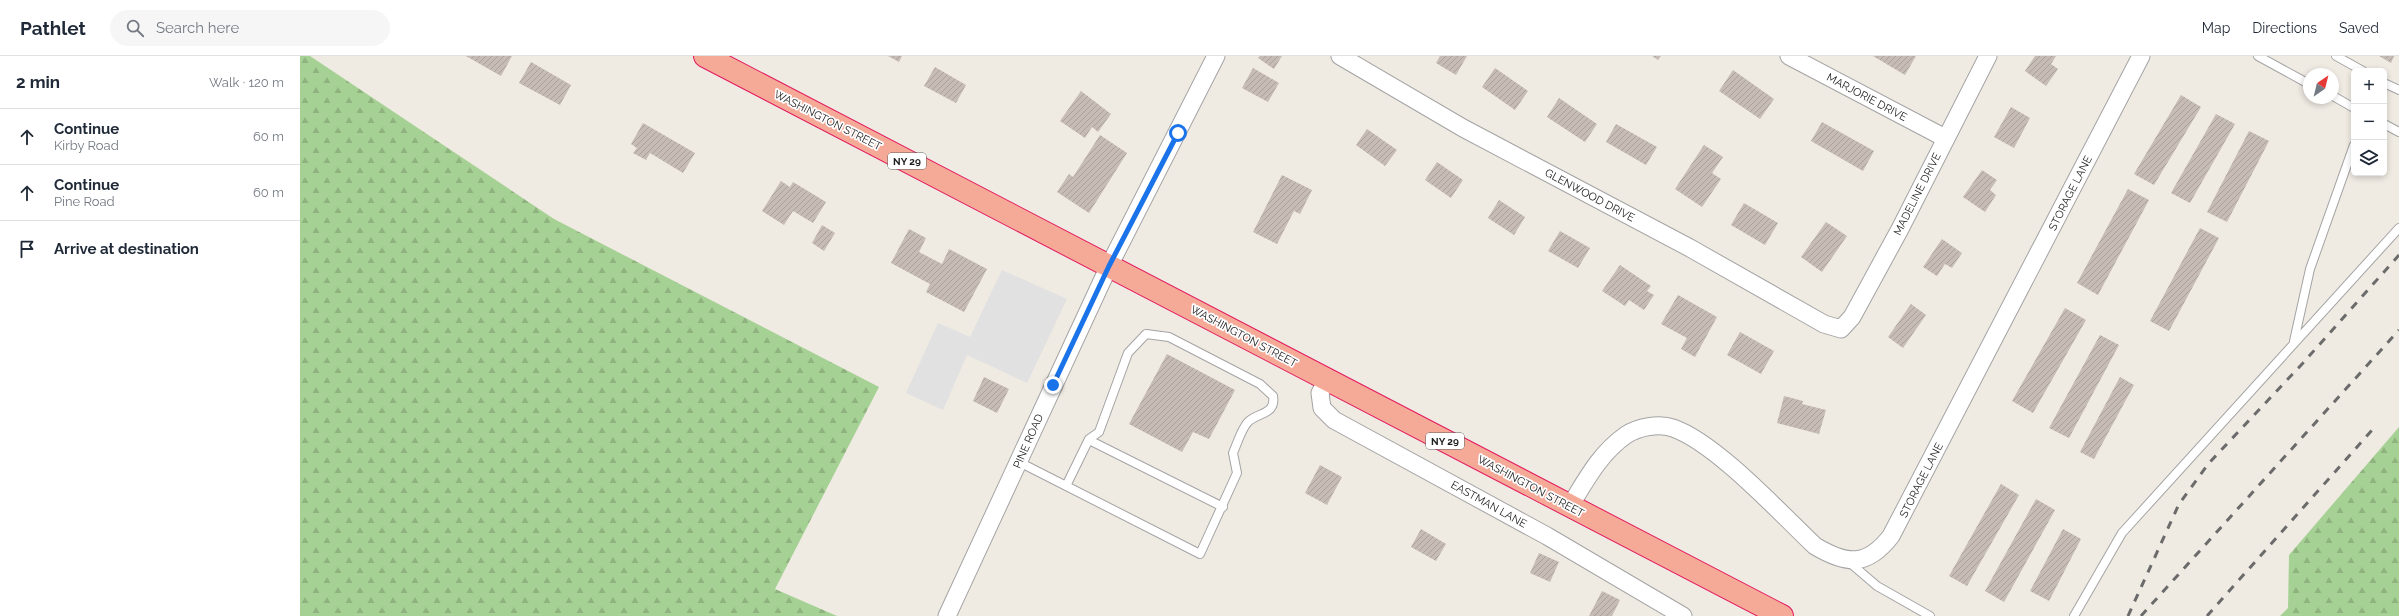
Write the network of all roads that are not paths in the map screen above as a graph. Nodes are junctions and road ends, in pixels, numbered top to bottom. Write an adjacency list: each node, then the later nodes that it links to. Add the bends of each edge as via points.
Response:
1 (705, 56): 20 (highway, WASHINGTON STREET / NY 29)
2 (1216, 56): 20 (street, PINE ROAD)
3 (1340, 56): 21 (street, GLENWOOD DRIVE, via 1463,128 1690,248 1824,324)
4 (1789, 56): 17 (street, MARJORIE DRIVE)
5 (1988, 56): 17 (street, MADELINE DRIVE)
6 (2141, 56): 29 (street, STORAGE LANE, via 1892,536 1880,550 1865,559)
7 (2258, 56): 10 (lane)
8 (2336, 56): 9 (lane)
9 (2358, 68)
10 (2303, 81)
11 (2387, 84): 12 (lane)
12 (2399, 90)
13 (2339, 99): 14 (lane)
14 (2351, 106)
15 (2387, 126): 16 (lane)
16 (2399, 132)
17 (1945, 138): 21 (street, MADELINE DRIVE, via 1897,236 1852,317)
18 (2351, 153): 22 (lane, via 2310,269)
19 (2399, 228): 22 (lane)
20 (1109, 266): 23 (highway, WASHINGTON STREET / NY 29); 25 (street, PINE ROAD)
21 (1841, 329)
22 (2294, 342): 34 (lane, via 2122,533)
23 (1327, 380): 27 (highway, WASHINGTON STREET / NY 29); 31 (street, EASTMAN LANE, via 1320,393 1322,408 1334,420 1541,533)
24 (1089, 440): 26 (lane); 28 (lane); 28 (lane, via 1099,432 1128,353 1146,334 1169,337 1260,384 1273,396 1272,406 1268,412 1248,422 1233,453 1237,473)
25 (1019, 462): 26 (lane); 30 (street, PINE ROAD)
26 (1066, 486): 28 (lane, via 1200,554)
27 (1570, 506): 29 (street, STORAGE LANE, via 1604,454 1627,434 1649,426 1671,427 1691,437 1726,463 1815,546 1830,555); 32 (highway, WASHINGTON STREET / NY 29)
28 (1222, 508)
29 (1846, 560): 33 (lane, via 1877,586)
30 (947, 616)
31 (1683, 616)
32 (1782, 616)
33 (1930, 616)
34 (2074, 616)

